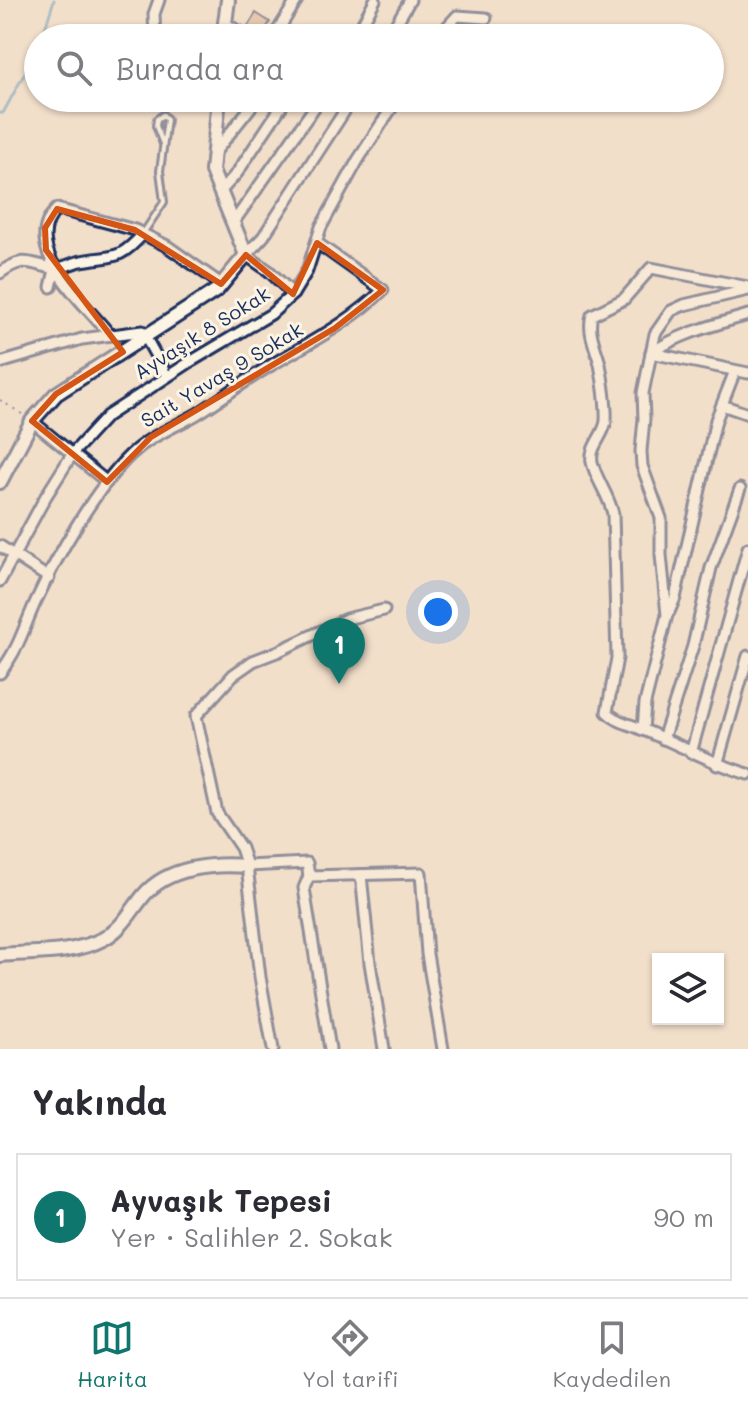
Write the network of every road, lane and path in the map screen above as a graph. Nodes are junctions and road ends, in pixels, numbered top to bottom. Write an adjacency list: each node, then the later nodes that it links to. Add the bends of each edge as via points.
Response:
1 (159, 0): 8 (street)
2 (228, 0): 7 (street)
3 (297, 0): 9 (street)
4 (410, 0): 11 (street)
5 (373, 1): 10 (street)
6 (486, 18): 12 (street, via 457,16)
7 (224, 23)
8 (154, 24)
9 (282, 24)
10 (362, 24)
11 (396, 24)
12 (450, 24)
13 (218, 112): 20 (street)
14 (247, 112): 20 (street)
15 (278, 112): 21 (street)
16 (311, 112): 22 (street)
17 (341, 112): 25 (street, via 263,237)
18 (389, 112): 24 (street, Ayvaşık 8 Sokak, via 321,227)
19 (164, 146): 19 (lane, via 167,119 163,115 156,126); 23 (lane, via 164,202)
20 (212, 155): 21 (street)
21 (220, 192): 22 (street)
22 (233, 223): 25 (street)
23 (143, 234): 26 (street, via 121,255); 26 (street, via 57,209 44,238); 28 (street)
24 (317, 243): 31 (street, Ayvaşık 8 Sokak); 46 (street, Sait Yavaş 9 Sokak, via 383,290 362,311 151,437)
25 (246, 255): 28 (street); 31 (street)
26 (55, 270): 27 (street, via 28,261); 29 (street); 33 (street)
27 (0, 273)
28 (221, 284): 34 (street)
29 (51, 287)
30 (748, 288): 35 (street, via 671,311 655,334); 57 (street, via 651,268 624,299 592,315 589,323 606,422 592,461 611,503 613,528 617,658 607,712 616,721)
31 (293, 294): 39 (street, Ayvaşık 8 Sokak, via 271,314)
32 (748, 315): 35 (street, via 708,325)
33 (110, 335): 34 (street, via 142,331); 36 (street)
34 (147, 337): 39 (street); 43 (street, via 56,394)
35 (651, 353): 37 (street); 54 (street, via 641,451 661,518)
36 (0, 363)
37 (735, 371): 38 (street); 41 (street)
38 (748, 373)
39 (167, 376): 44 (street, Ayvaşık 8 Sokak, via 107,416)
40 (0, 400): 43 (path)
41 (722, 405): 42 (street); 54 (street)
42 (748, 414)
43 (32, 421): 44 (street); 45 (street)
44 (73, 453): 46 (street); 50 (street, Ayvaşık 8 Sokak)
45 (0, 482)
46 (107, 482): 51 (street, Sait Yavaş 9 Sokak)
47 (740, 489): 58 (street, via 711,568)
48 (0, 546): 50 (street)
49 (748, 548): 59 (street)
50 (15, 555): 51 (street); 52 (street, Ayvaşık 8 Sokak)
51 (49, 578): 56 (street, Sait Yavaş 9 Sokak, via 17,650)
52 (0, 581)
53 (384, 610): 62 (street, via 346,619 253,661 196,716 217,813)
54 (667, 615): 57 (street)
55 (748, 656): 60 (street)
56 (0, 673)
57 (643, 730): 58 (street)
58 (663, 739): 59 (street)
59 (691, 753): 60 (street)
60 (717, 765): 61 (street)
61 (747, 772)
62 (247, 866): 64 (street, via 307,863); 65 (street, via 211,864 173,875 146,893 117,929 88,945); 66 (street)
63 (361, 875): 64 (street); 68 (street); 69 (street, via 421,873 427,954)
64 (309, 876): 67 (street, via 304,888)
65 (0, 955)
66 (273, 1049)
67 (330, 1049)
68 (384, 1049)
69 (443, 1049)

